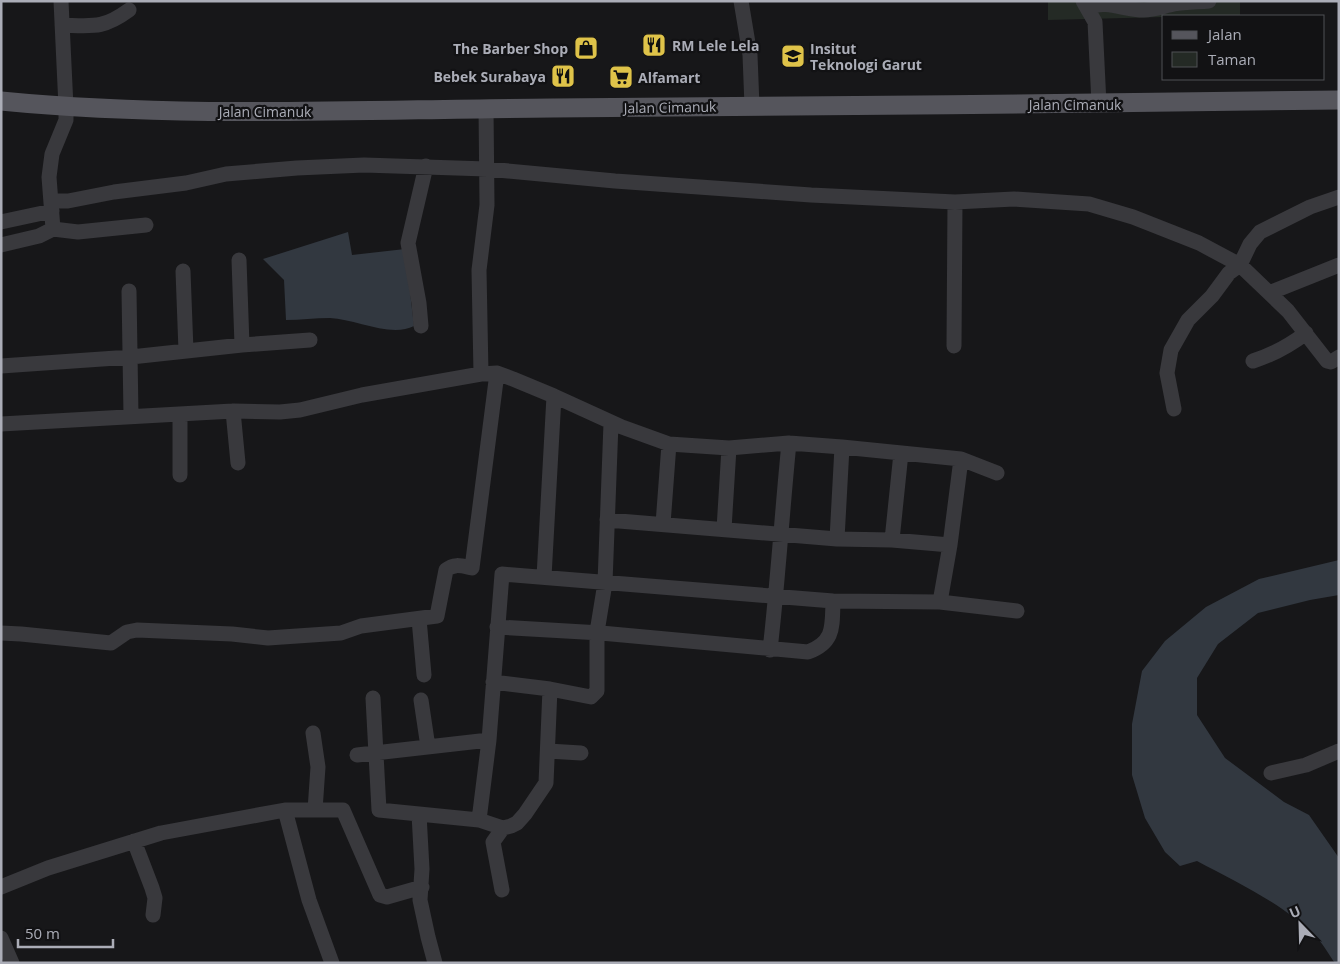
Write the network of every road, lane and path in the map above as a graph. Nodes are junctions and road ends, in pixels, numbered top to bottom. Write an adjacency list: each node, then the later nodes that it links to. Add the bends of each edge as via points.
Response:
1 (61, 1): 6 (street)
2 (741, 1): 10 (street, via 750,55)
3 (1209, 1): 4 (street, via 1145,10 1108,2)
4 (1086, 4): 9 (street, via 1095,22)
5 (129, 10): 6 (street, via 103,25)
6 (62, 25): 11 (street)
7 (1339, 100): 9 (main road, Jalan Cimanuk)
8 (1, 101): 11 (main road, Jalan Cimanuk)
9 (1099, 104): 10 (main road, Jalan Cimanuk)
10 (752, 106): 12 (main road, Jalan Cimanuk)
11 (66, 107): 12 (main road, Jalan Cimanuk, via 280,112); 17 (street, via 64,126 52,154 49,177)
12 (486, 108): 14 (street)
13 (426, 166): 14 (street); 17 (street, via 364,165 226,174 114,192); 28 (street, via 408,243)
14 (486, 169): 16 (street, via 624,182); 39 (street, via 487,205 479,270)
15 (1339, 197): 23 (street, via 1310,207 1260,232)
16 (955, 202): 23 (street, via 1014,199 1089,204 1200,243); 32 (street)
17 (52, 206): 18 (street); 20 (street)
18 (1, 222)
19 (146, 225): 20 (street, via 78,232)
20 (53, 229): 21 (street, via 39,236)
21 (1, 245)
22 (239, 260): 31 (street)
23 (1240, 265): 27 (street); 41 (street, via 1188,320 1171,350 1167,373)
24 (1339, 265): 27 (street)
25 (183, 271): 33 (street)
26 (129, 291): 34 (street)
27 (1269, 293): 29 (street)
28 (421, 326)
29 (1306, 333): 35 (street, via 1327,361); 36 (street, via 1290,345)
30 (310, 340): 31 (street)
31 (242, 345): 33 (street)
32 (954, 346)
33 (186, 351): 34 (street)
34 (131, 357): 37 (street); 44 (street)
35 (1339, 357)
36 (1253, 361)
37 (1, 366)
38 (497, 373): 39 (street); 40 (street); 69 (street, via 472,568 456,565 446,570 438,615)
39 (481, 374): 42 (street, via 362,395 300,410)
40 (554, 396): 45 (street); 63 (street)
41 (1174, 409)
42 (233, 411): 43 (street); 53 (street)
43 (180, 414): 44 (street); 55 (street)
44 (131, 416): 46 (street)
45 (612, 423): 48 (street); 56 (street)
46 (1, 424)
47 (788, 443): 49 (street); 50 (street); 59 (street)
48 (669, 444): 50 (street); 57 (street)
49 (842, 447): 51 (street); 60 (street)
50 (728, 448): 58 (street)
51 (901, 453): 52 (street); 61 (street)
52 (961, 460): 54 (street); 62 (street)
53 (238, 463)
54 (997, 473)
55 (180, 475)
56 (607, 520): 57 (street); 64 (street)
57 (663, 524): 58 (street)
58 (724, 529): 59 (street)
59 (780, 535): 60 (street); 65 (street)
60 (837, 539): 61 (street)
61 (892, 540): 62 (street)
62 (950, 545): 67 (street)
63 (544, 577): 64 (street); 70 (street, via 502,574)
64 (605, 583): 65 (street); 71 (street)
65 (776, 596): 66 (street); 73 (street)
66 (833, 601): 67 (street); 73 (street, via 833,624 824,644 808,652)
67 (940, 602): 68 (street)
68 (1018, 610)
69 (419, 619): 72 (street, via 361,626 340,633 268,638 137,630 127,632 111,643); 74 (street)
70 (497, 627): 71 (street); 75 (street)
71 (597, 632): 73 (street); 76 (street, via 597,691 591,697)
72 (1, 633)
73 (770, 650)
74 (424, 675)
75 (493, 682): 76 (street); 80 (street)
76 (550, 689): 82 (street)
77 (373, 698): 84 (street)
78 (421, 700): 81 (street)
79 (313, 733): 89 (street, via 318,767)
80 (489, 740): 81 (street); 91 (street)
81 (428, 747): 84 (street)
82 (548, 751): 85 (street); 92 (street, via 544,788 517,822)
83 (1339, 751): 87 (street, via 1306,765)
84 (378, 753): 86 (street); 90 (street, via 379,810)
85 (581, 753)
86 (357, 755)
87 (1270, 773)
88 (285, 810): 89 (street); 93 (street); 100 (street, via 309,900)
89 (315, 810): 94 (street, via 343,810 380,895 387,897)
90 (419, 814): 91 (street); 94 (street)
91 (479, 820): 92 (street)
92 (503, 828): 96 (street, via 492,842)
93 (134, 841): 95 (street, via 48,868); 97 (street, via 152,888)
94 (422, 887): 101 (street, via 420,900)
95 (1, 888)
96 (502, 890)
97 (153, 916)
98 (1, 938): 99 (street)
99 (12, 963)
100 (332, 963)
101 (435, 963)

